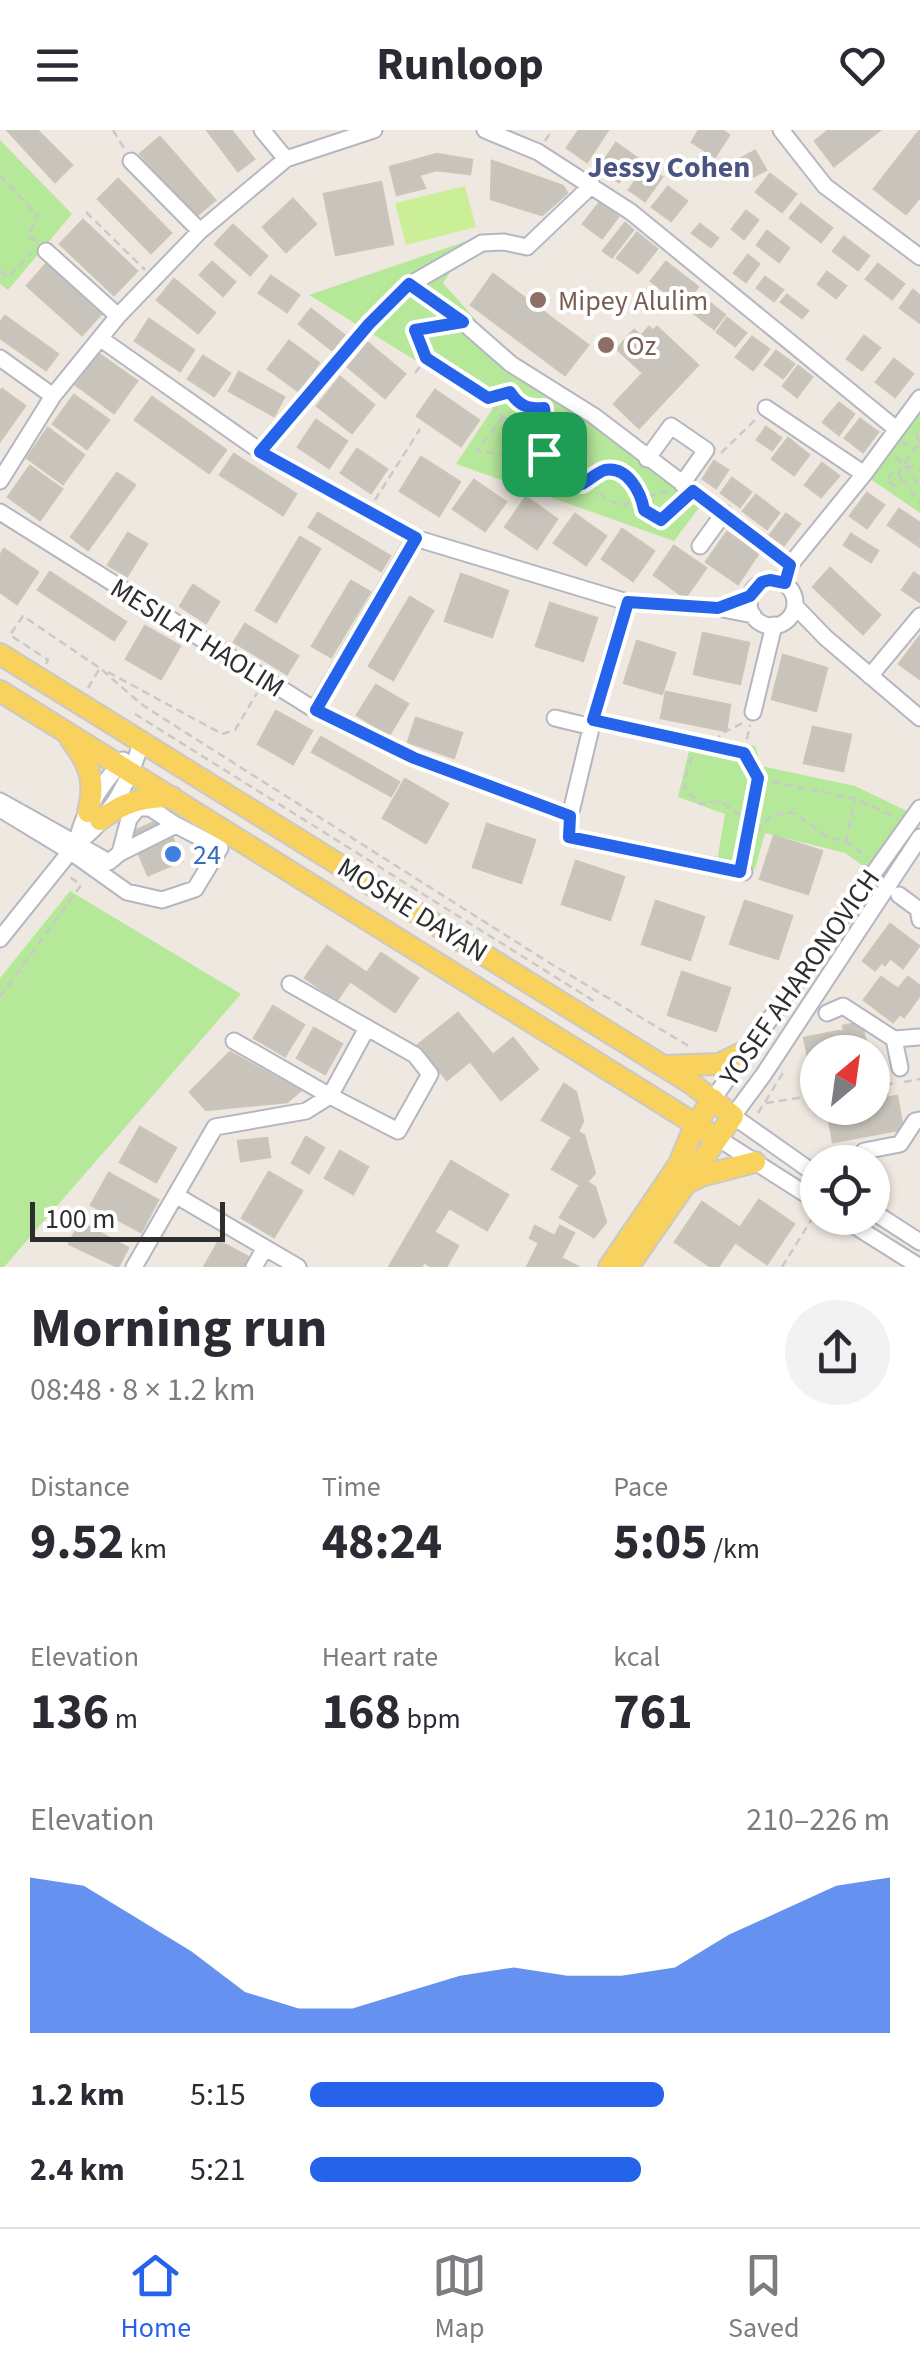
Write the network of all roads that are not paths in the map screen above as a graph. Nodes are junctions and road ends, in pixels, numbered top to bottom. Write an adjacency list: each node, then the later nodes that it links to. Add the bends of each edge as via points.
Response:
1 (262, 130): 5 (street)
2 (374, 130): 5 (street)
3 (485, 130): 7 (street)
4 (781, 130): 10 (street, via 825,186)
5 (286, 159): 8 (street)
6 (131, 161): 8 (street)
7 (592, 185): 11 (street, via 527,248 482,243); 18 (street)
8 (200, 230): 12 (street)
9 (42, 248): 12 (street)
10 (920, 257)
11 (409, 284): 19 (street); 20 (street)
12 (118, 316): 13 (street)
13 (101, 338): 15 (street); 19 (street)
14 (0, 358): 15 (street)
15 (53, 396): 22 (street)
16 (920, 398): 18 (street)
17 (766, 408): 21 (street)
18 (896, 428): 21 (street)
19 (260, 452): 26 (street)
20 (648, 460): 23 (street); 23 (street, via 671,426 706,450)
21 (864, 474): 28 (street)
22 (0, 481)
23 (687, 487): 25 (street)
24 (0, 512): 39 (street, MESILAT HAOLIM)
25 (724, 513): 27 (street); 28 (street)
26 (416, 538): 31 (street); 39 (street)
27 (700, 546)
28 (790, 565): 29 (street)
29 (785, 583): 30 (street, via 762,582); 35 (street, via 792,590)
30 (750, 596): 32 (street); 33 (street)
31 (628, 602): 32 (street); 43 (street)
32 (718, 608): 33 (street)
33 (753, 615): 35 (street, via 765,624)
34 (920, 616): 37 (street)
35 (786, 617): 37 (street, via 826,638); 40 (street)
36 (0, 654): 45 (main road, MOSHE DAYAN)
37 (870, 676): 42 (street)
38 (0, 690): 44 (main road, MOSHE DAYAN)
39 (316, 710): 51 (street, MESILAT HAOLIM, via 414,758)
40 (752, 712)
41 (555, 718): 43 (street)
42 (920, 718)
43 (592, 723): 51 (street)
44 (63, 731): 46 (main road, MOSHE DAYAN); 50 (main road, via 91,770)
45 (142, 740): 46 (street); 67 (main road, MOSHE DAYAN)
46 (125, 769): 47 (main road, MOSHE DAYAN); 50 (street)
47 (172, 797): 50 (main road, via 134,800); 69 (main road, MOSHE DAYAN)
48 (0, 805): 54 (street)
49 (920, 808): 66 (street, YOSEF AHARONOVICH)
50 (94, 816): 54 (street, via 90,834)
51 (570, 816): 56 (street, via 569,837)
52 (176, 825): 54 (street, via 220,848 194,889 162,900 127,892); 55 (street); 55 (street, via 138,808)
53 (920, 837): 73 (street, YOSEF AHARONOVICH, via 764,1074)
54 (74, 847): 55 (street, via 109,862); 59 (street)
55 (120, 853)
56 (744, 872)
57 (899, 895): 58 (street, via 918,909)
58 (920, 920)
59 (0, 939)
60 (290, 984): 62 (street)
61 (827, 1012): 64 (street, via 842,1006)
62 (366, 1028): 70 (street); 70 (street, via 415,1055 430,1074 398,1131)
63 (920, 1037): 64 (street)
64 (894, 1039): 68 (street)
65 (234, 1041): 70 (street)
66 (750, 1049): 67 (main road, via 719,1064); 71 (street, YOSEF AHARONOVICH)
67 (664, 1066): 71 (main road, MOSHE DAYAN)
68 (900, 1068)
69 (648, 1093): 74 (main road, MOSHE DAYAN); 78 (main road, via 678,1132)
70 (330, 1096): 81 (street, via 306,1111 216,1127)
71 (713, 1099): 73 (main road, MOSHE DAYAN); 74 (main road)
72 (920, 1120): 76 (street, via 900,1144)
73 (740, 1122): 75 (main road); 79 (street, MOSHE DAYAN)
74 (695, 1124): 75 (main road, MOSHE DAYAN); 78 (main road)
75 (716, 1137): 77 (street, MOSHE DAYAN); 80 (main road)
76 (890, 1146)
77 (755, 1162): 80 (main road); 82 (street, MOSHE DAYAN)
78 (679, 1164): 90 (main road)
79 (800, 1164)
80 (682, 1186): 91 (main road)
81 (178, 1196): 86 (street); 87 (street)
82 (800, 1197)
83 (890, 1223): 85 (street)
84 (869, 1235): 92 (street)
85 (920, 1242)
86 (276, 1252): 88 (street); 89 (street)
87 (134, 1267)
88 (254, 1267)
89 (298, 1267)
90 (609, 1267)
91 (628, 1267)
92 (920, 1267)

